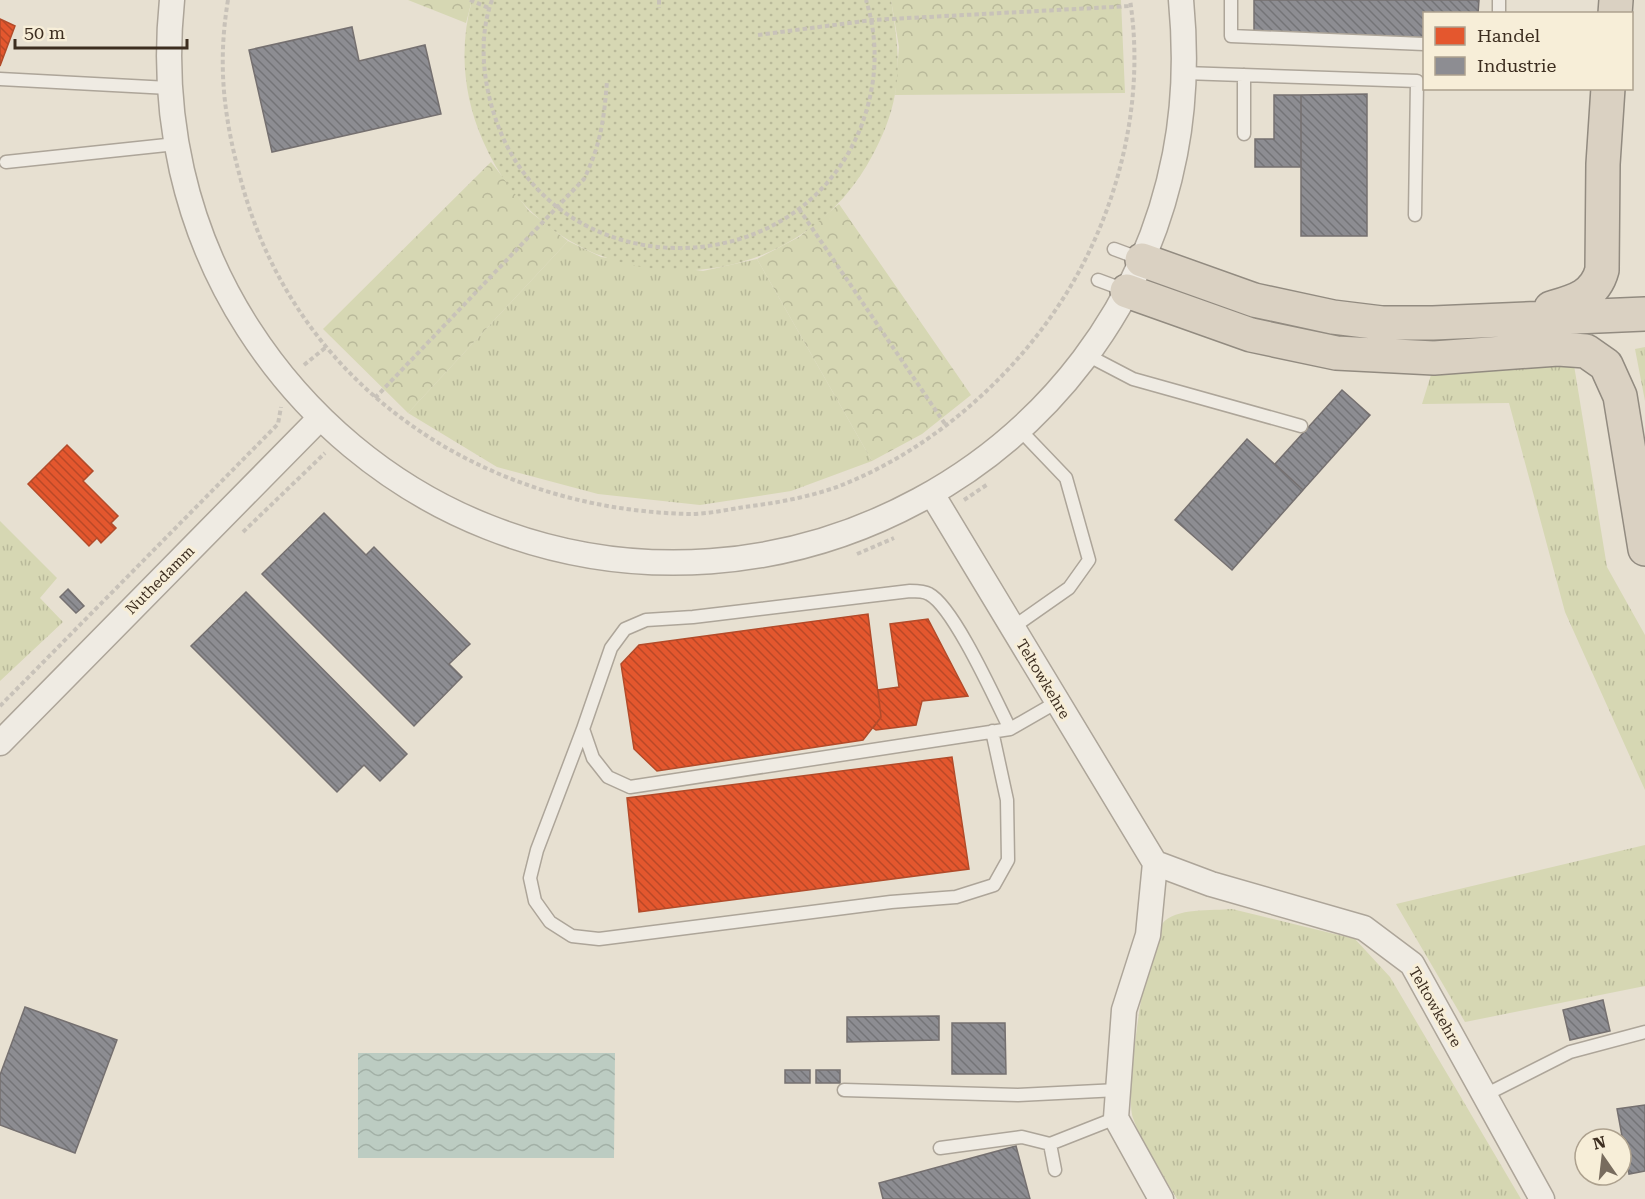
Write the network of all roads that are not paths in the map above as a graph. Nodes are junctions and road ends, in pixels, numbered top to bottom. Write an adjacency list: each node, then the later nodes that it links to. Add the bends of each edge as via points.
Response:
1 (172, 0): 8 (street)
2 (1181, 0): 5 (street)
3 (1232, 0): 4 (lane, via 1231,36)
4 (1423, 44)
5 (1184, 73): 6 (lane); 14 (street, via 1170,177)
6 (1244, 75): 10 (lane); 13 (lane, via 1417,81)
7 (0, 79): 8 (lane)
8 (170, 88): 11 (street)
9 (1608, 90): 17 (highway, via 1603,256 1598,282 1582,298)
10 (1244, 134)
11 (176, 144): 12 (lane); 19 (street, via 197,224 225,290)
12 (6, 162)
13 (1415, 215)
14 (1128, 254): 15 (street); 17 (highway, via 1254,300 1333,317)
15 (1112, 285): 17 (highway, via 1251,335 1336,353 1434,358); 18 (street)
16 (1645, 317): 17 (highway)
17 (1514, 335): 23 (highway, via 1596,356 1606,365 1620,396)
18 (1087, 355): 20 (lane, via 1133,379); 21 (street, via 1058,392)
19 (312, 425): 22 (street, via 460,515 528,541 617,560 688,563 774,554); 29 (street, Nuthedamm)
20 (1301, 426)
21 (1020, 430): 22 (street); 24 (lane, via 1066,478 1089,560 1069,588)
22 (937, 504): 24 (street, Teltowkehre)
23 (1645, 549)
24 (1012, 628): 25 (street, Teltowkehre)
25 (1057, 702): 27 (lane); 30 (street, Teltowkehre)
26 (583, 729): 27 (lane, via 611,648 625,629 646,620 910,591 929,593 943,607); 28 (lane, via 593,758 608,777 630,787); 28 (lane, via 530,878 535,901 550,922 572,936 599,939 956,897 993,885 1008,860 1007,800)
27 (1011, 729): 28 (lane)
28 (992, 731)
29 (2, 737)
30 (1155, 863): 33 (street, via 1148,935 1124,1010); 34 (street, Teltowkehre, via 1210,884 1364,928 1412,964)
31 (1645, 1032): 34 (lane, via 1570,1052)
32 (844, 1090): 33 (lane, via 1018,1095)
33 (1118, 1090): 35 (street)
34 (1485, 1095): 40 (street, Teltowkehre)
35 (1116, 1118): 36 (lane); 39 (street)
36 (1050, 1144): 37 (lane, via 1022,1137); 38 (lane)
37 (940, 1148)
38 (1055, 1170)
39 (1161, 1199)
40 (1542, 1199)

